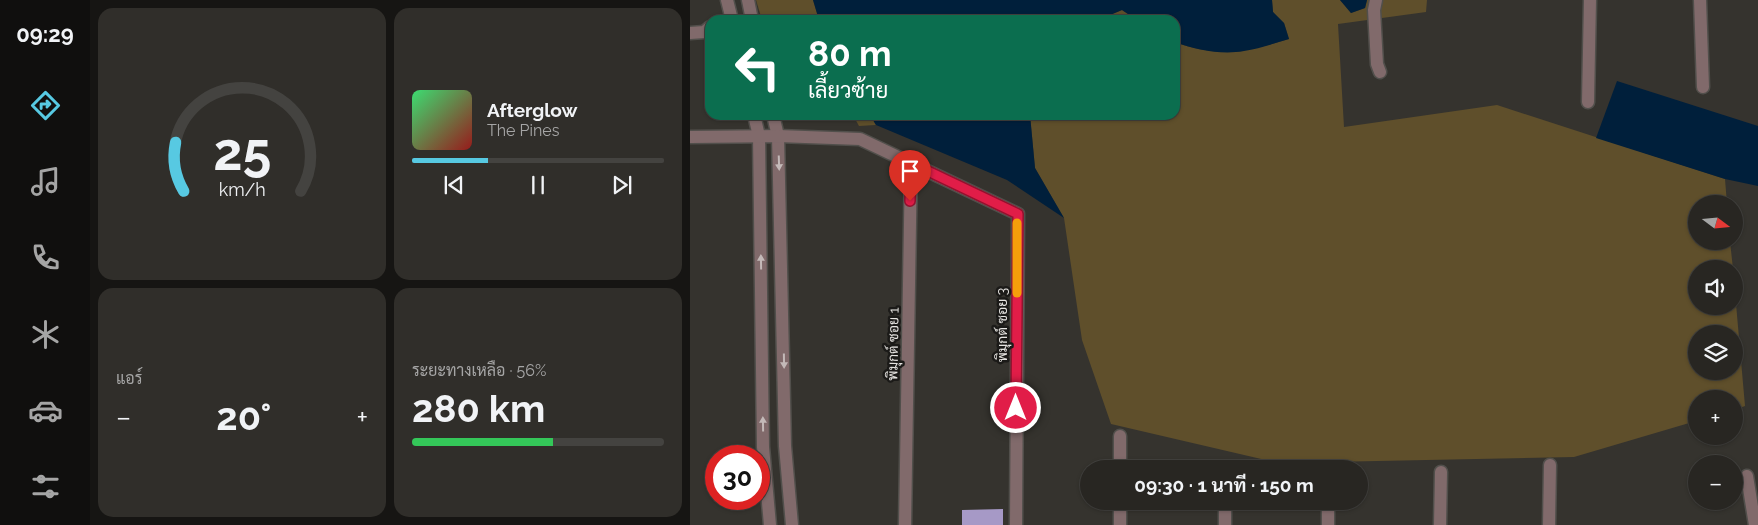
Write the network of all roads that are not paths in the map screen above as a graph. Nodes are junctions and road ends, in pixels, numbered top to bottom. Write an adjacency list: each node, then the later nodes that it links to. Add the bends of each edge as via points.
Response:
1 (748, 0): 5 (street)
2 (1376, 0): 8 (street, via 1374,10)
3 (1590, 0): 10 (street)
4 (1700, 0): 9 (street)
5 (751, 15)
6 (705, 31): 7 (street)
7 (690, 33)
8 (1380, 72)
9 (1703, 87)
10 (1588, 102)
11 (755, 120): 13 (street)
12 (774, 120): 14 (street)
13 (759, 136): 14 (street); 15 (street); 17 (street, one-way to 13)
14 (778, 136): 16 (street, via 860,139); 18 (street, one-way to 18)
15 (690, 138)
16 (911, 163): 29 (street, พิมุกต์ ซอย 1); 30 (street, พิมุกต์ ซอย 3, via 1018,214)
17 (762, 333): 18 (street); 28 (street, one-way to 17, via 763,447)
18 (783, 333): 27 (street, one-way to 27, via 785,446)
19 (1120, 436): 20 (street)
20 (1120, 460)
21 (1550, 465): 35 (street)
22 (1441, 472): 34 (street)
23 (1747, 476): 36 (street)
24 (1120, 510): 31 (street)
25 (1225, 510): 32 (street)
26 (1328, 510): 33 (street)
27 (792, 521): 28 (street)
28 (770, 522)
29 (905, 525)
30 (1016, 525)
31 (1120, 525)
32 (1225, 525)
33 (1328, 525)
34 (1440, 525)
35 (1549, 525)
36 (1755, 525)

